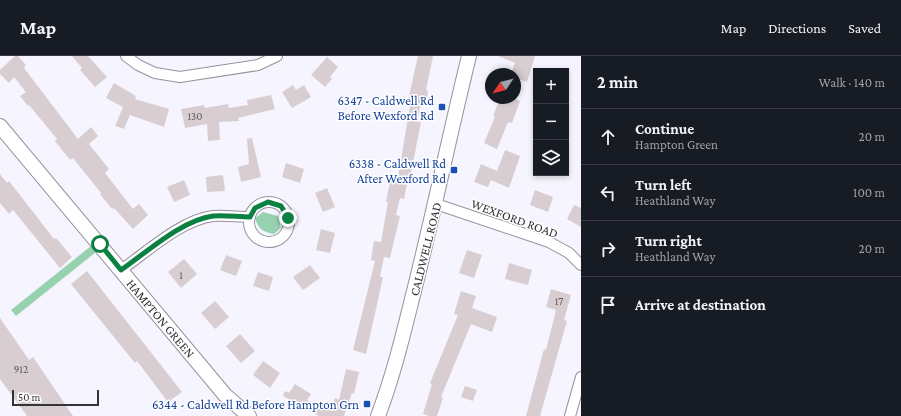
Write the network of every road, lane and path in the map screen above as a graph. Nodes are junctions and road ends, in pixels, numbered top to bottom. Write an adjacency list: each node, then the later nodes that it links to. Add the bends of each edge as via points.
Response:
1 (126, 56): 2 (street, via 155,73 180,77 258,65)
2 (277, 56)
3 (469, 56): 5 (street, CALDWELL ROAD)
4 (0, 126): 8 (street, HAMPTON GREEN)
5 (436, 204): 7 (street, WEXFORD ROAD, via 549,242 569,253); 11 (street, CALDWELL ROAD, via 408,316)
6 (250, 217): 8 (street, via 213,216 200,219 172,234)
7 (581, 265)
8 (121, 270): 10 (street, HAMPTON GREEN, via 225,395)
9 (581, 377): 12 (street)
10 (249, 416)
11 (378, 416)
12 (570, 416)

